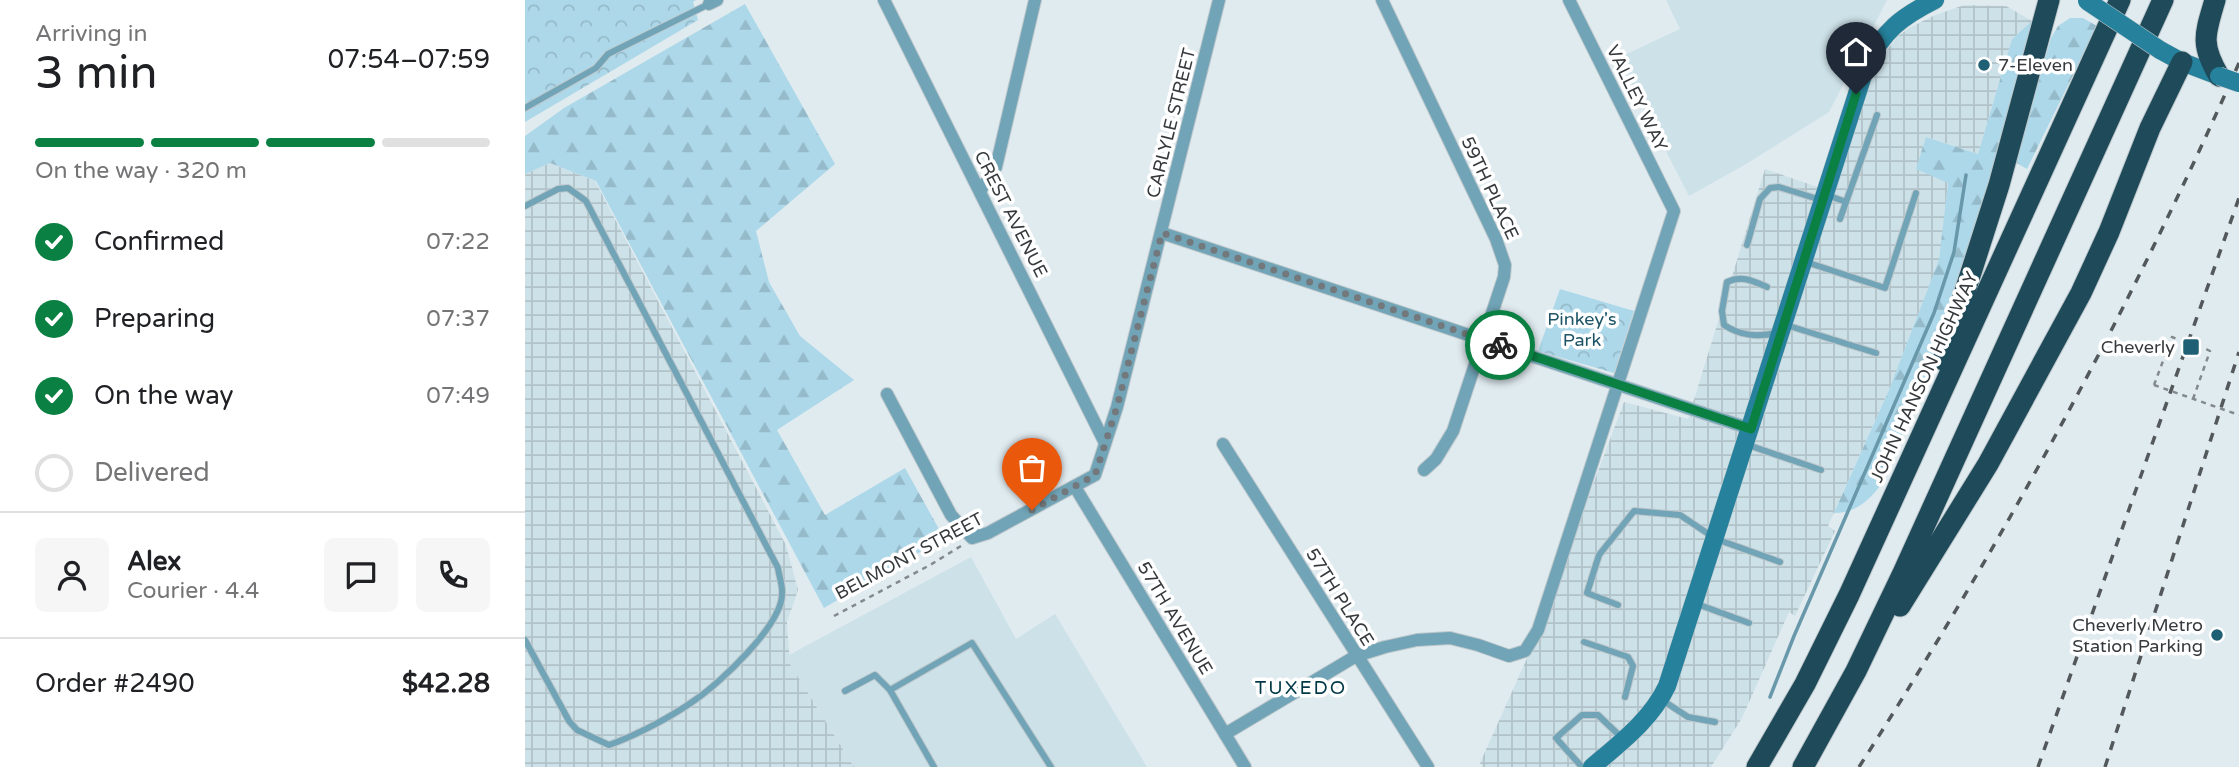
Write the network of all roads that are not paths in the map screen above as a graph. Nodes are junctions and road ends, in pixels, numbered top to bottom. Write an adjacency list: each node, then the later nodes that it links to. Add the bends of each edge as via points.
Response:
1 (884, 0): 18 (street, CREST AVENUE)
2 (1035, 0): 18 (street, via 996,166)
3 (1219, 0): 24 (street, CARLYLE STREET)
4 (1382, 0): 29 (street, 59TH PLACE, via 1503,258 1504,277)
5 (1569, 0): 31 (street, VALLEY WAY, via 1674,211)
6 (1935, 0): 13 (main road)
7 (2049, 0): 36 (highway, via 1973,269)
8 (2086, 0): 14 (main road, bridge)
9 (2120, 0): 36 (highway, JOHN HANSON HIGHWAY)
10 (2163, 0): 52 (highway, via 1903,573)
11 (2215, 0): 15 (highway, via 2205,47)
12 (711, 1): 16 (lane, via 608,54 596,68)
13 (1906, 7): 20 (main road, via 1866,66)
14 (2182, 62): 15 (main road); 52 (highway, via 2109,232 2054,345 1988,464)
15 (2229, 79)
16 (525, 107)
17 (1877, 115): 21 (lane)
18 (980, 191): 34 (street, CREST AVENUE)
19 (1916, 193): 26 (lane, via 1885,288)
20 (1824, 197): 21 (lane); 25 (lane, via 1770,188 1760,199); 26 (main road)
21 (1846, 202): 23 (lane)
22 (525, 206): 45 (lane, via 568,188 586,201 778,568 783,596 761,640 696,700 610,745 577,730 569,721)
23 (1840, 219)
24 (1162, 233): 29 (street); 34 (street, CARLYLE STREET)
25 (1747, 245)
26 (1804, 261): 28 (main road)
27 (1767, 287): 28 (lane, via 1737,277 1727,282 1724,325 1760,337)
28 (1783, 328): 30 (lane); 33 (main road)
29 (1482, 340): 31 (street); 37 (street, 59TH PLACE, via 1453,430)
30 (1876, 353)
31 (1617, 384): 33 (street); 47 (street, via 1538,630 1525,651 1509,656 1436,638)
32 (887, 394): 39 (street, BELMONT STREET, via 938,493 972,538)
33 (1749, 437): 38 (lane); 40 (main road)
34 (1105, 443): 39 (street, CARLYLE STREET, via 1095,475)
35 (1223, 444): 47 (street, 57TH PLACE)
36 (1907, 469): 62 (highway, JOHN HANSON HIGHWAY, via 1817,662)
37 (1424, 470)
38 (1821, 470)
39 (1075, 487): 54 (street, 57TH AVENUE)
40 (1716, 539): 41 (lane); 42 (main road); 43 (lane, via 1680,515 1634,511 1599,555 1587,593)
41 (1780, 562)
42 (1695, 603): 44 (lane); 51 (main road)
43 (1618, 605)
44 (1749, 623)
45 (525, 640)
46 (1584, 642): 50 (lane, via 1628,657 1633,666)
47 (1356, 656): 54 (street); 59 (street, 57TH PLACE)
48 (890, 690): 49 (lane, via 876,675); 56 (lane); 57 (lane, via 972,643)
49 (845, 691)
50 (1625, 697)
51 (1660, 699): 53 (lane, via 1688,717); 55 (main road)
52 (1839, 703): 63 (highway)
53 (1716, 722)
54 (1225, 734): 58 (street, 57TH AVENUE)
55 (1623, 739): 60 (lane, via 1598,715 1582,715 1556,738); 61 (main road)
56 (934, 767)
57 (1051, 767)
58 (1245, 767)
59 (1428, 767)
60 (1582, 767)
61 (1592, 767)
62 (1757, 767)
63 (1803, 767)

